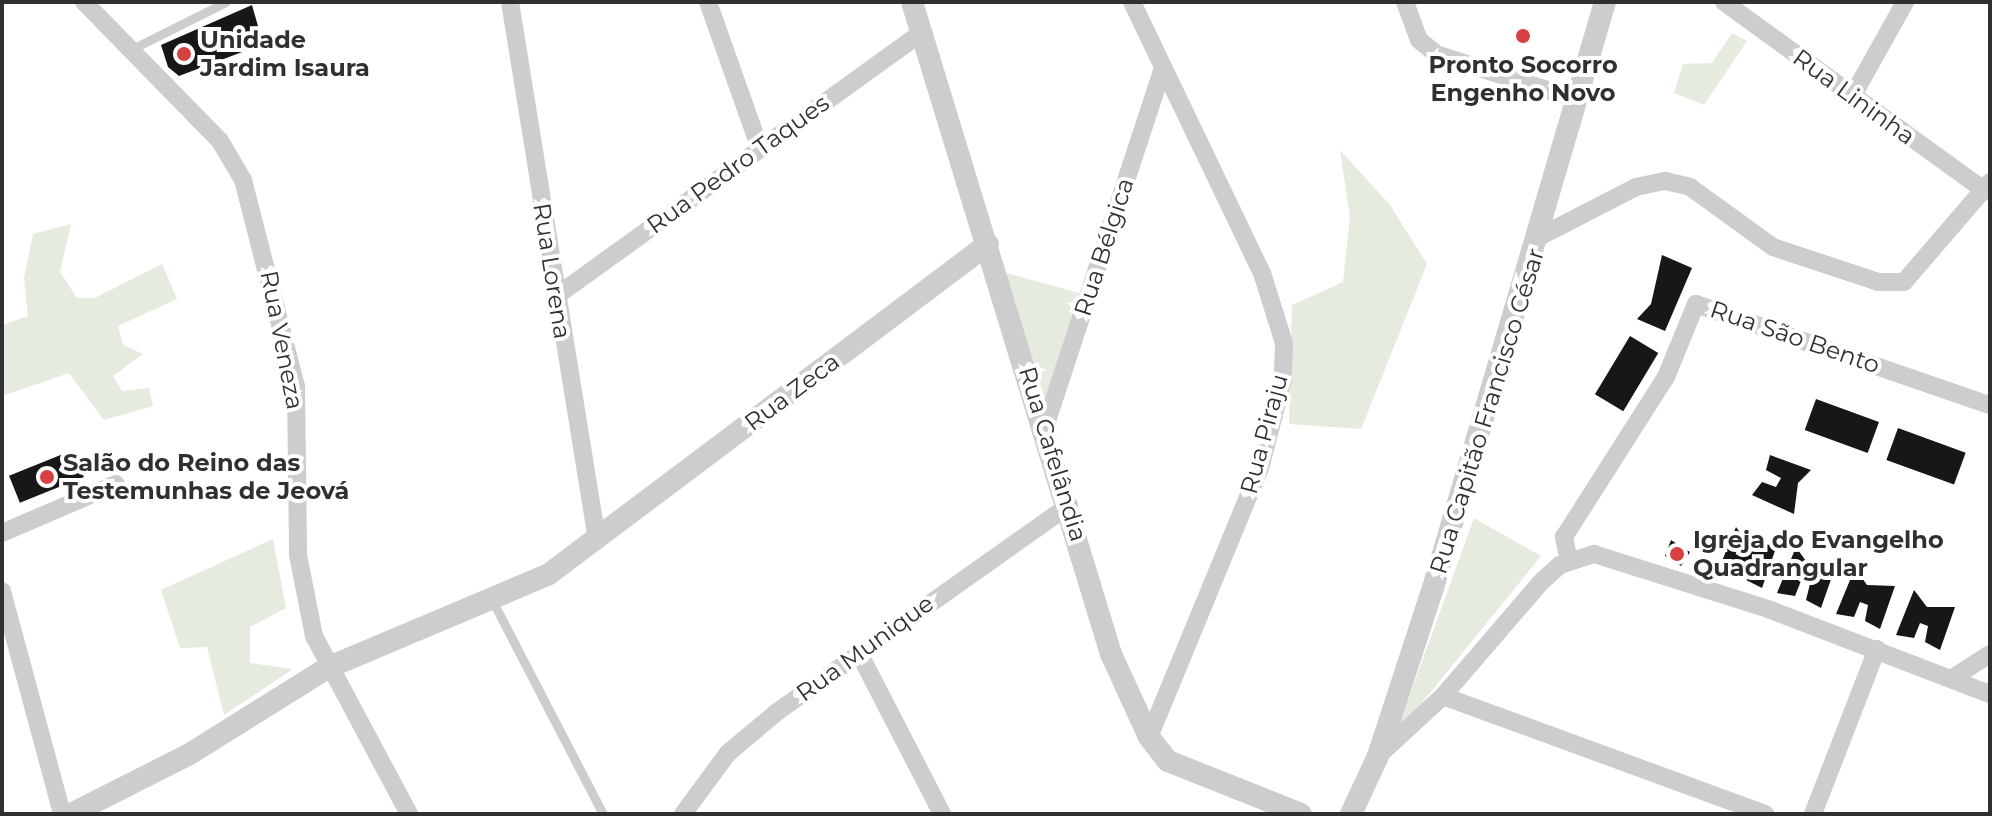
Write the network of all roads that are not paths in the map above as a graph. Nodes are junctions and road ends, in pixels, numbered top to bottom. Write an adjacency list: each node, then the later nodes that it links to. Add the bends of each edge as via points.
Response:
1 (84, 2): 12 (street, Rua Veneza)
2 (226, 2): 12 (lane)
3 (510, 2): 20 (street, Rua Lorena)
4 (708, 2): 16 (street)
5 (912, 2): 11 (street, Rua Cafelândia)
6 (1132, 2): 13 (street, Rua Piraju)
7 (1405, 2): 15 (street, via 1419,40 1436,54)
8 (1605, 2): 15 (street, Rua Capitão Francisco César)
9 (1724, 2): 14 (street, Rua Lininha)
10 (1905, 2): 14 (street)
11 (922, 32): 16 (street, Rua Pedro Taques); 19 (street, Rua Cafelândia)
12 (127, 52): 34 (street, Rua Veneza, via 220,141 243,180 296,386 298,555)
13 (1163, 68): 22 (street, Rua Bélgica); 38 (street, Rua Piraju, via 1268,285 1284,343 1283,380 1260,468)
14 (1852, 97): 17 (street, Rua Lininha)
15 (1578, 100): 18 (street, Rua Capitão Francisco César)
16 (760, 149): 20 (street, Rua Pedro Taques)
17 (1988, 189): 18 (street, via 1904,282 1878,282 1773,247 1690,187 1665,181 1636,187)
18 (1541, 236): 39 (street, Rua Capitão Francisco César)
19 (988, 244): 22 (street, Rua Cafelândia); 26 (street, Rua Zeca)
20 (555, 297): 26 (street, Rua Lorena)
21 (1990, 405): 27 (street, Rua São Bento, via 1696,304 1666,377 1564,537)
22 (1045, 427): 24 (street, Rua Cafelândia)
23 (116, 484): 25 (street)
24 (1069, 505): 32 (street, Rua Munique); 38 (street, Rua Cafelândia, via 1111,654)
25 (2, 533)
26 (597, 540): 29 (street, Rua Zeca)
27 (1569, 561): 31 (street, via 1609,555); 37 (street, via 1541,582)
28 (2, 591): 30 (street)
29 (493, 602): 34 (street, Rua Zeca); 43 (lane)
30 (6, 644): 40 (street)
31 (1877, 649): 35 (street); 49 (street)
32 (858, 651): 44 (street, Rua Munique, via 728,753); 45 (street)
33 (1990, 654): 35 (street)
34 (327, 668): 41 (street, Rua Zeca, via 188,755); 42 (street, Rua Veneza)
35 (1951, 679): 36 (street)
36 (1990, 694)
37 (1443, 696): 39 (street); 48 (street)
38 (1149, 737): 46 (street, Rua Cafelândia, via 1168,761)
39 (1378, 756): 47 (street, Rua Capitão Francisco César)
40 (62, 814)
41 (71, 814)
42 (409, 814)
43 (603, 814)
44 (683, 814)
45 (942, 814)
46 (1301, 814)
47 (1351, 814)
48 (1765, 814)
49 (1813, 814)

